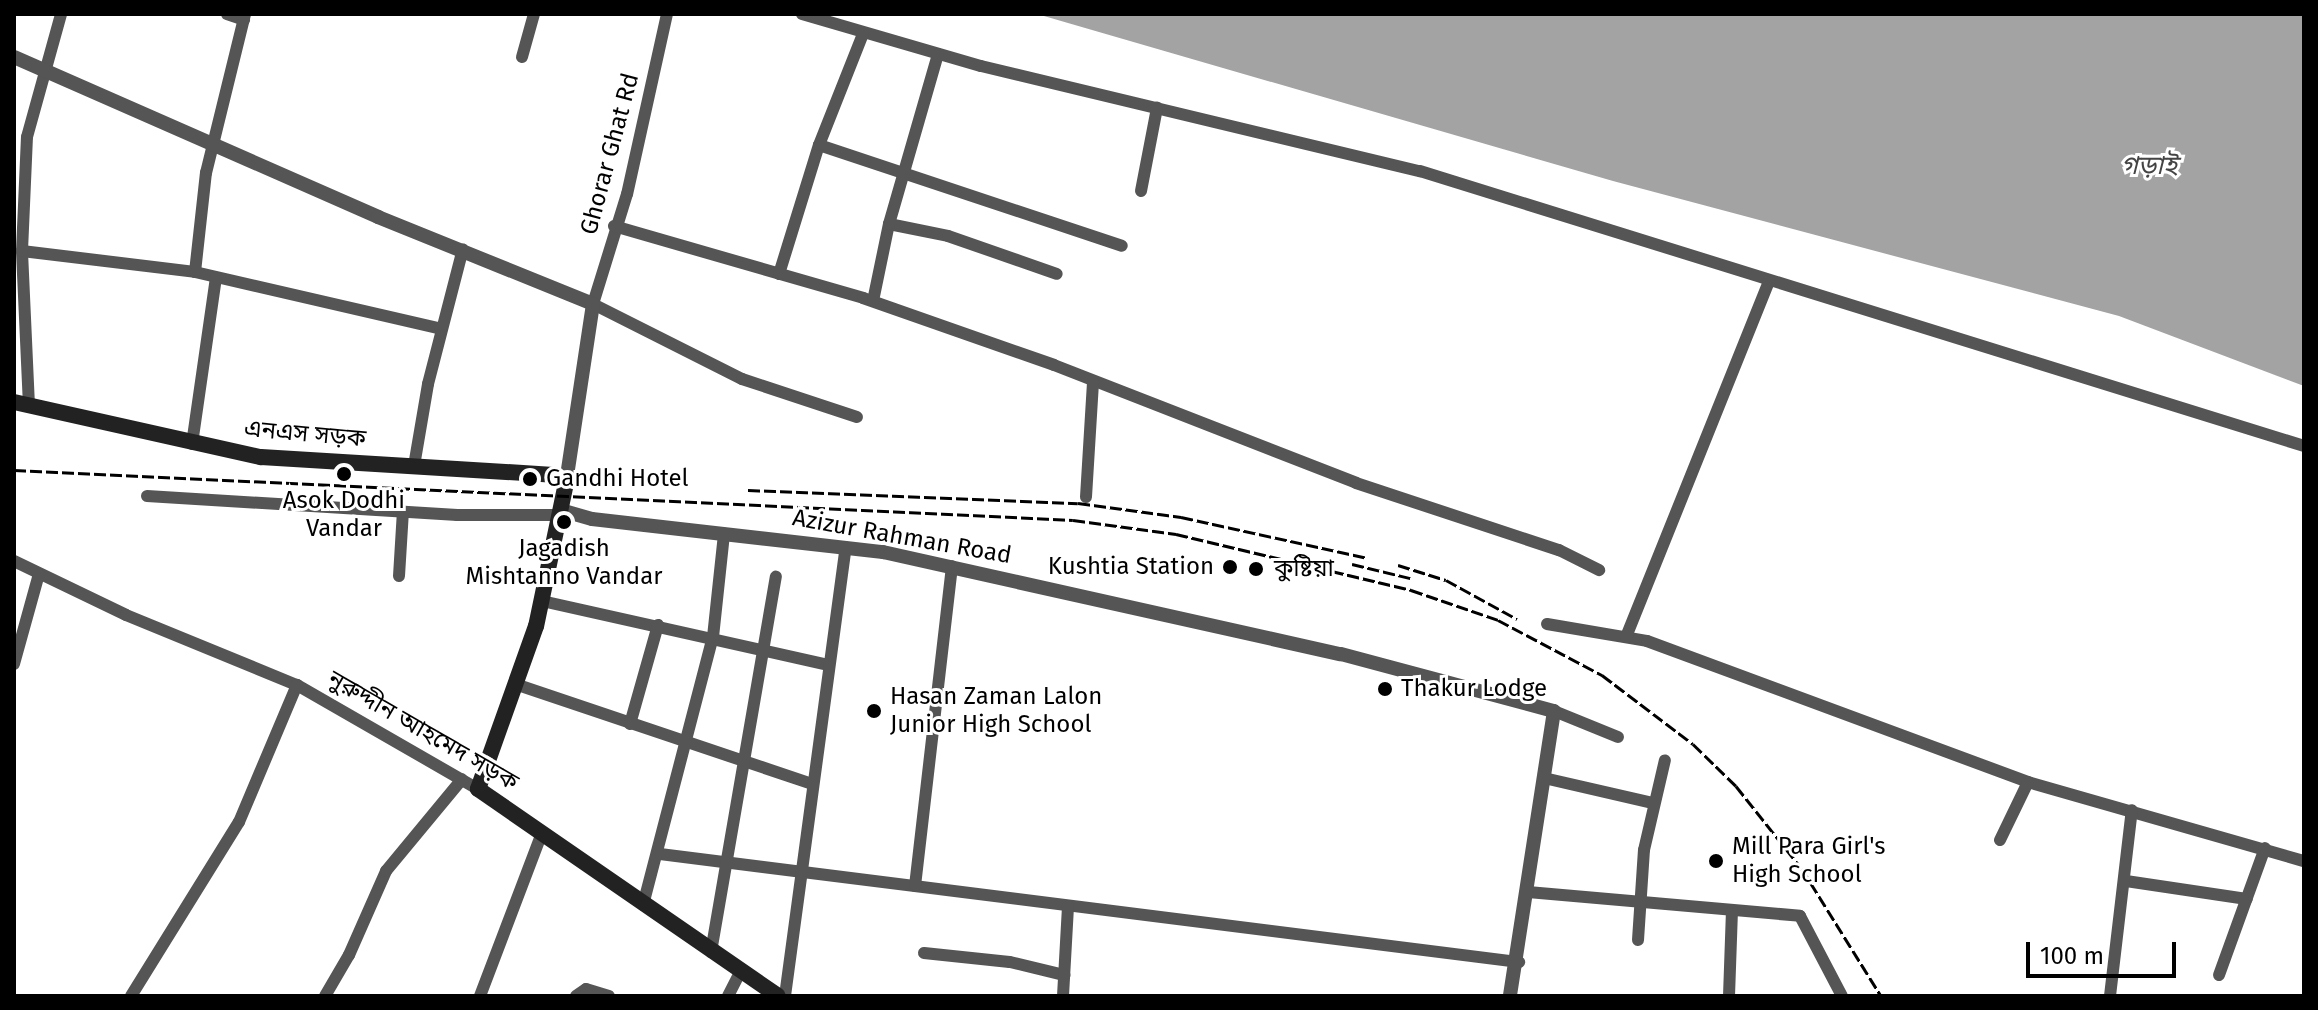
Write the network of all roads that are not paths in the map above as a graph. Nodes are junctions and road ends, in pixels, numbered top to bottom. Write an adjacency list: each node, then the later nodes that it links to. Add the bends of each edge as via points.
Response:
1 (61, 14): 11 (street)
2 (227, 14): 6 (street)
3 (534, 14): 10 (street)
4 (667, 14): 19 (street, Ghorar Ghat Rd, via 627,194)
5 (802, 14): 7 (street)
6 (244, 17): 14 (street)
7 (863, 34): 8 (street); 15 (street)
8 (938, 54): 12 (street); 16 (street)
9 (14, 57): 11 (street)
10 (522, 57)
11 (44, 70): 13 (street); 14 (street)
12 (1157, 108): 17 (street); 27 (street, via 1420,171)
13 (20, 138): 22 (street)
14 (213, 141): 21 (street); 23 (street)
15 (819, 145): 16 (street); 24 (street)
16 (907, 171): 18 (street); 20 (street)
17 (1141, 191)
18 (889, 224): 25 (street, via 948,236); 28 (street)
19 (614, 226): 24 (street); 29 (street, Ghorar Ghat Rd)
20 (1122, 246)
21 (463, 249): 29 (street); 30 (street)
22 (22, 251): 23 (street); 32 (street)
23 (195, 272): 26 (street)
24 (779, 274): 28 (street)
25 (1057, 274)
26 (216, 278): 30 (street); 34 (street)
27 (1769, 281): 35 (street); 54 (street)
28 (873, 301): 31 (street)
29 (593, 304): 33 (street, via 742,379); 37 (street)
30 (442, 329): 36 (street)
31 (1093, 381): 39 (street); 46 (street, via 1371,489 1559,550)
32 (21, 404): 34 (main road, এনএস সড়ক)
33 (857, 417)
34 (192, 444): 36 (main road, এনএস সড়ক, via 261,457)
35 (2304, 446)
36 (414, 466): 37 (main road, এনএস সড়ক, via 553,475)
37 (566, 483): 41 (main road)
38 (147, 496): 40 (street)
39 (1086, 497)
40 (403, 511): 41 (street); 48 (street)
41 (563, 513): 42 (street, Azizur Rahman Road); 50 (main road)
42 (724, 534): 43 (street, Azizur Rahman Road); 53 (street)
43 (846, 547): 45 (street, Azizur Rahman Road); 57 (street)
44 (14, 561): 47 (street, নুরুদ্দীন আহমেদ সড়ক)
45 (952, 566): 60 (street, Azizur Rahman Road, via 1341,654); 81 (street)
46 (1599, 570)
47 (39, 574): 56 (street); 58 (street, নুরুদ্দীন আহমেদ সড়ক)
48 (399, 576)
49 (776, 577): 55 (street)
50 (542, 601): 52 (street); 59 (main road)
51 (1547, 624): 54 (street)
52 (658, 625): 53 (street); 61 (street)
53 (713, 637): 55 (street); 63 (street)
54 (1626, 637): 68 (street)
55 (764, 648): 57 (street); 65 (street)
56 (14, 664)
57 (829, 665): 69 (street)
58 (297, 685): 67 (street, নুরুদ্দীন আহমেদ সড়ক, via 376,735); 95 (street, via 239,822)
59 (518, 685): 61 (street); 70 (main road)
60 (1554, 711): 62 (street); 66 (street)
61 (630, 724): 63 (street)
62 (1618, 737)
63 (686, 743): 65 (street); 76 (street)
64 (1665, 760): 71 (street)
65 (744, 762): 69 (street); 78 (street)
66 (1544, 778): 71 (street); 82 (street)
67 (462, 779): 70 (street, নুরুদ্দীন আহমেদ সড়ক); 96 (street, via 386,871)
68 (2028, 782): 72 (street); 74 (street)
69 (812, 784): 79 (street)
70 (478, 789): 73 (main road, নুরুদ্দীন আহমেদ সড়ক)
71 (1652, 803): 84 (street)
72 (2132, 810): 75 (street); 80 (street)
73 (542, 833): 85 (main road, নুরুদ্দীন আহমেদ সড়ক); 97 (street)
74 (2000, 840)
75 (2265, 848): 77 (street); 83 (street)
76 (660, 854): 78 (street); 85 (street)
77 (2304, 861)
78 (727, 862): 79 (street); 89 (street)
79 (800, 870): 81 (street); 102 (street)
80 (2126, 881): 83 (street); 107 (street)
81 (915, 886): 86 (street)
82 (1528, 892): 84 (street); 91 (street)
83 (2247, 899): 94 (street)
84 (1638, 903): 87 (street); 88 (street)
85 (643, 905): 89 (main road, নুরুদ্দীন আহমেদ সড়ক)
86 (1068, 906): 91 (street); 93 (street)
87 (1732, 911): 105 (street); 106 (street, via 1800,916)
88 (1638, 940)
89 (711, 952): 92 (main road, নুরুদ্দীন আহমেদ সড়ক)
90 (924, 953): 93 (street, via 1010,962)
91 (1519, 962): 104 (street)
92 (740, 972): 100 (street); 101 (main road, নুরুদ্দীন আহমেদ সড়ক)
93 (1064, 975): 103 (street)
94 (2219, 975)
95 (131, 996)
96 (325, 996)
97 (480, 996)
98 (576, 996): 99 (street, via 586,989)
99 (609, 996)
100 (728, 996)
101 (778, 996)
102 (785, 996)
103 (1063, 996)
104 (1510, 996)
105 (1729, 996)
106 (1842, 996)
107 (2110, 996)

